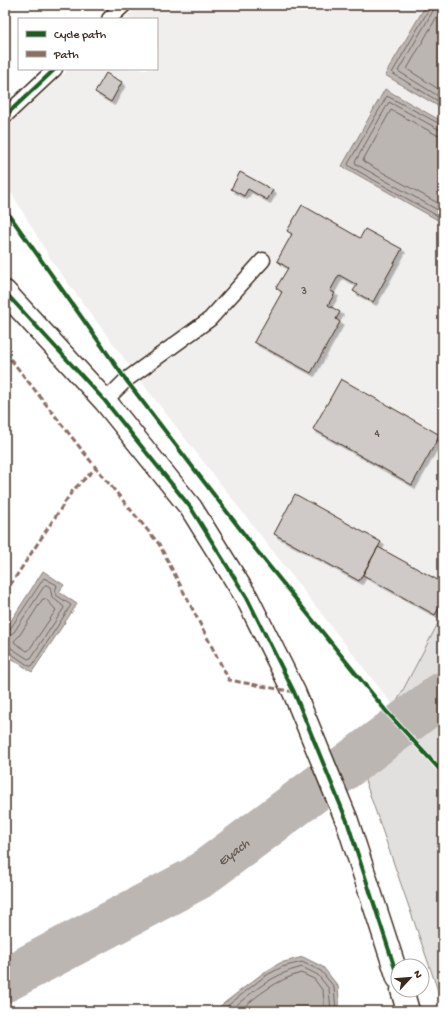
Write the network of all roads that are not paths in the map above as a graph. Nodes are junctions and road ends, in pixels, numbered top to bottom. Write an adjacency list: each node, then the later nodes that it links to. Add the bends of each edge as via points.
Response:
1 (124, 5): 2 (lane)
2 (110, 18)
3 (54, 70): 4 (lane)
4 (5, 116)
5 (263, 260): 7 (lane, via 210,319 126,380)
6 (5, 292): 7 (street)
7 (105, 401): 8 (street, via 191,508 247,598 294,692 319,751 347,821)
8 (392, 958)
9 (404, 998): 10 (street)
10 (408, 1011)

